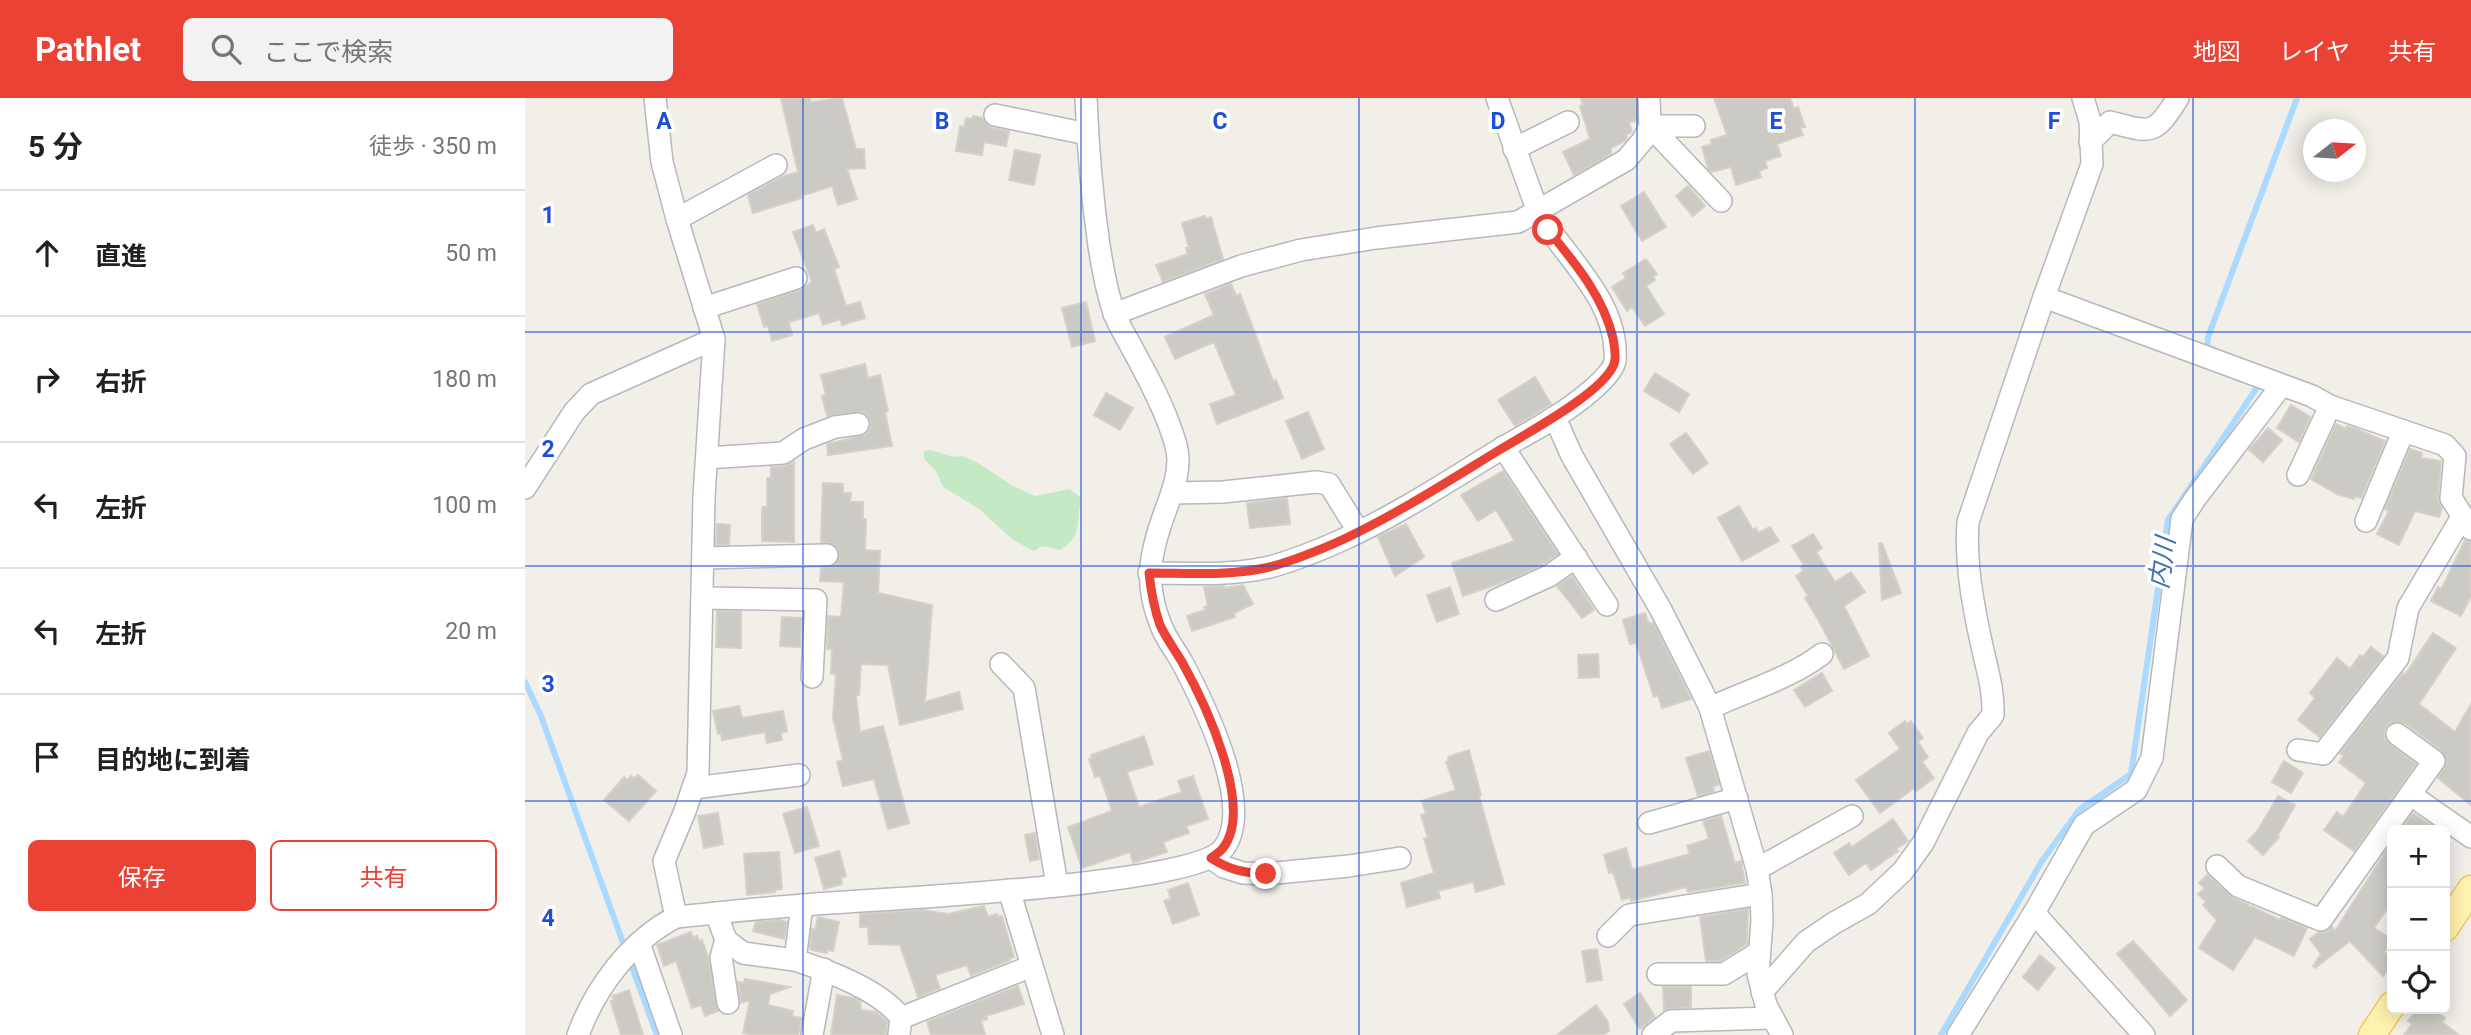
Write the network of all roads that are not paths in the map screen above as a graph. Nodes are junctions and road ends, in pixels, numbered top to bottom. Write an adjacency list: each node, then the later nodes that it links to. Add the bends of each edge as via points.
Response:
1 (655, 98): 17 (street, via 662,162)
2 (1086, 98): 11 (street)
3 (1497, 98): 13 (street)
4 (1649, 98): 9 (street)
5 (2083, 98): 12 (street)
6 (2178, 98): 12 (street, via 2162,123 2144,131 2110,122)
7 (995, 115): 11 (street)
8 (1568, 122): 13 (street)
9 (1650, 126): 10 (street); 15 (street); 16 (street, via 1626,160)
10 (1694, 126)
11 (1087, 134): 21 (street, via 1095,218)
12 (2090, 142): 19 (street, via 2092,164)
13 (1514, 149): 16 (street)
14 (776, 165): 17 (street)
15 (1721, 201)
16 (1538, 212): 21 (street, via 1518,222 1301,250 1241,266); 25 (street, via 1594,291 1607,316 1614,346 1615,363 1604,378)
17 (677, 219): 20 (street)
18 (796, 278): 20 (street)
19 (2044, 297): 23 (street); 77 (street, via 1968,522 1967,559 1993,715 1978,733 1923,843 1903,871 1868,904 1806,942)
20 (704, 309): 22 (street)
21 (1114, 314): 32 (street, via 1159,397 1175,441 1178,457)
22 (714, 339): 29 (street); 31 (street, via 591,394 574,412)
23 (2281, 386): 24 (street); 66 (street, via 2182,519 2153,758 2142,782 2084,825)
24 (2330, 406): 27 (street); 30 (street)
25 (1555, 418): 28 (street); 46 (street)
26 (858, 424): 29 (street, via 804,439 783,453)
27 (2403, 432): 33 (street); 34 (street, via 2445,445 2455,456 2451,498)
28 (1503, 447): 35 (street); 37 (street)
29 (707, 458): 38 (street)
30 (2298, 475)
31 (525, 488)
32 (1172, 493): 35 (street, via 1315,481 1329,484); 39 (street)
33 (2366, 521)
34 (2467, 523): 48 (street, via 2408,608 2398,659 2323,754)
35 (1358, 531): 39 (street, via 1266,568)
36 (827, 555): 38 (street)
37 (1576, 557): 41 (street, via 1549,576); 42 (street)
38 (703, 558): 40 (street)
39 (1149, 573): 56 (street, via 1161,627 1213,726 1231,785 1232,832 1223,849)
40 (702, 598): 45 (street, via 816,600); 50 (street, via 698,773)
41 (1496, 600)
42 (1607, 605)
43 (1822, 654): 46 (street, via 1806,667)
44 (1001, 664): 60 (street, via 1024,688)
45 (812, 677)
46 (1710, 708): 52 (street)
47 (2397, 734): 51 (street, via 2434,761)
48 (2298, 750)
49 (799, 775): 50 (street)
50 (693, 788): 67 (street, via 664,861)
51 (2411, 795): 55 (street); 58 (street, via 2321,920 2238,886)
52 (1737, 798): 54 (street); 59 (street)
53 (1852, 816): 59 (street)
54 (1649, 823)
55 (2471, 837)
56 (1211, 858): 57 (street, via 1244,873 1266,874); 60 (street, via 1130,877)
57 (1400, 858)
58 (2217, 866)
59 (1757, 869): 62 (street)
60 (1057, 885): 61 (street)
61 (1009, 890): 64 (street); 74 (street)
62 (1761, 894): 69 (street, via 1629,915); 72 (street)
63 (2467, 904): 68 (main road)
64 (802, 905): 65 (street); 73 (street)
65 (716, 913): 67 (street); 70 (street)
66 (2033, 913): 87 (street); 88 (street)
67 (676, 917): 71 (street)
68 (2450, 923)
69 (1608, 936)
70 (726, 940): 73 (street, via 743,953); 78 (street, via 721,957)
71 (639, 943): 82 (street, via 601,990); 83 (street)
72 (1758, 953): 76 (street, via 1724,974); 77 (street)
73 (795, 961): 75 (street)
74 (1032, 965): 80 (street); 85 (street)
75 (824, 969): 80 (street, via 893,1006); 84 (street)
76 (1658, 974)
77 (1762, 992): 81 (street)
78 (728, 1003)
79 (2387, 1012): 89 (main road)
80 (900, 1026)
81 (1777, 1026): 86 (street, via 1671,1021)
82 (578, 1035)
83 (671, 1035)
84 (812, 1035)
85 (1053, 1035)
86 (1653, 1035)
87 (1958, 1035)
88 (2144, 1035)
89 (2372, 1035)

